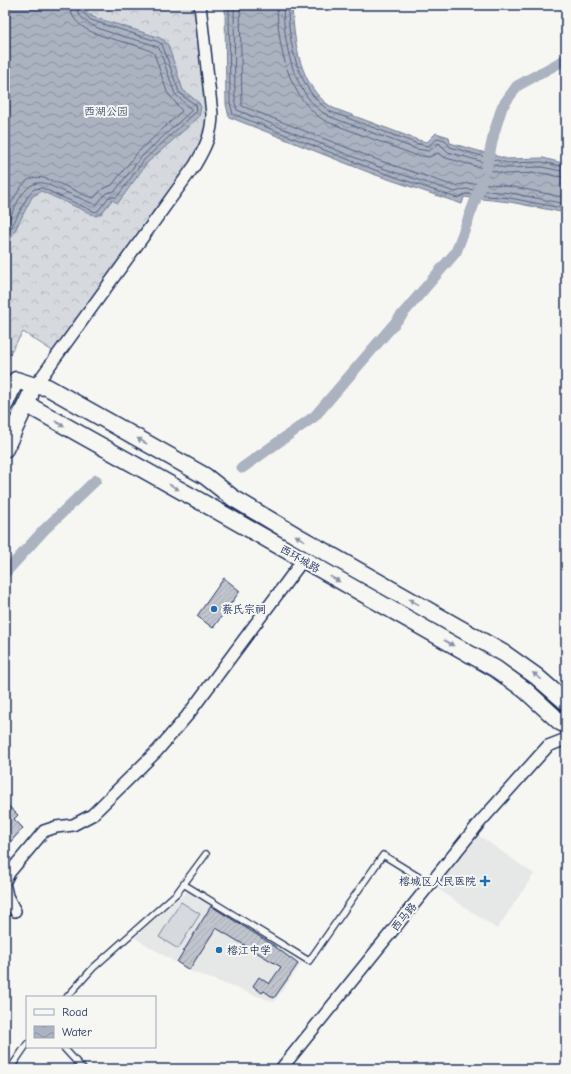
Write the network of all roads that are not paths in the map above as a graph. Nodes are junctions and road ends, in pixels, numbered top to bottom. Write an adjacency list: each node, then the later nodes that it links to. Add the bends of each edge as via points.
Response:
1 (200, 5): 2 (street, via 212,114 212,129 208,142 196,165)
2 (35, 386): 3 (main road, 西环城路, via 16,380); 4 (main road); 7 (main road, 西环城路, one-way to 2, via 505,654 233,498 198,472 47,387)
3 (5, 404)
4 (26, 404): 5 (main road); 6 (main road, 西环城路, one-way to 6)
5 (5, 449)
6 (302, 560): 8 (main road, 西环城路, one-way to 8, via 496,669); 11 (street, via 187,716 152,757 92,815 73,825 44,831)
7 (566, 702)
8 (566, 725)
9 (566, 739): 12 (street, 西马路, via 548,746 480,822)
10 (206, 854): 13 (lane)
11 (5, 881)
12 (430, 884): 13 (lane, via 383,855 309,961); 21 (street, 西马路)
13 (185, 885): 16 (lane, via 93,968)
14 (5, 887): 15 (street, via 6,896)
15 (16, 911)
16 (68, 996)
17 (26, 1045): 19 (lane)
18 (64, 1048): 20 (lane)
19 (10, 1069)
20 (83, 1069)
21 (281, 1069)

